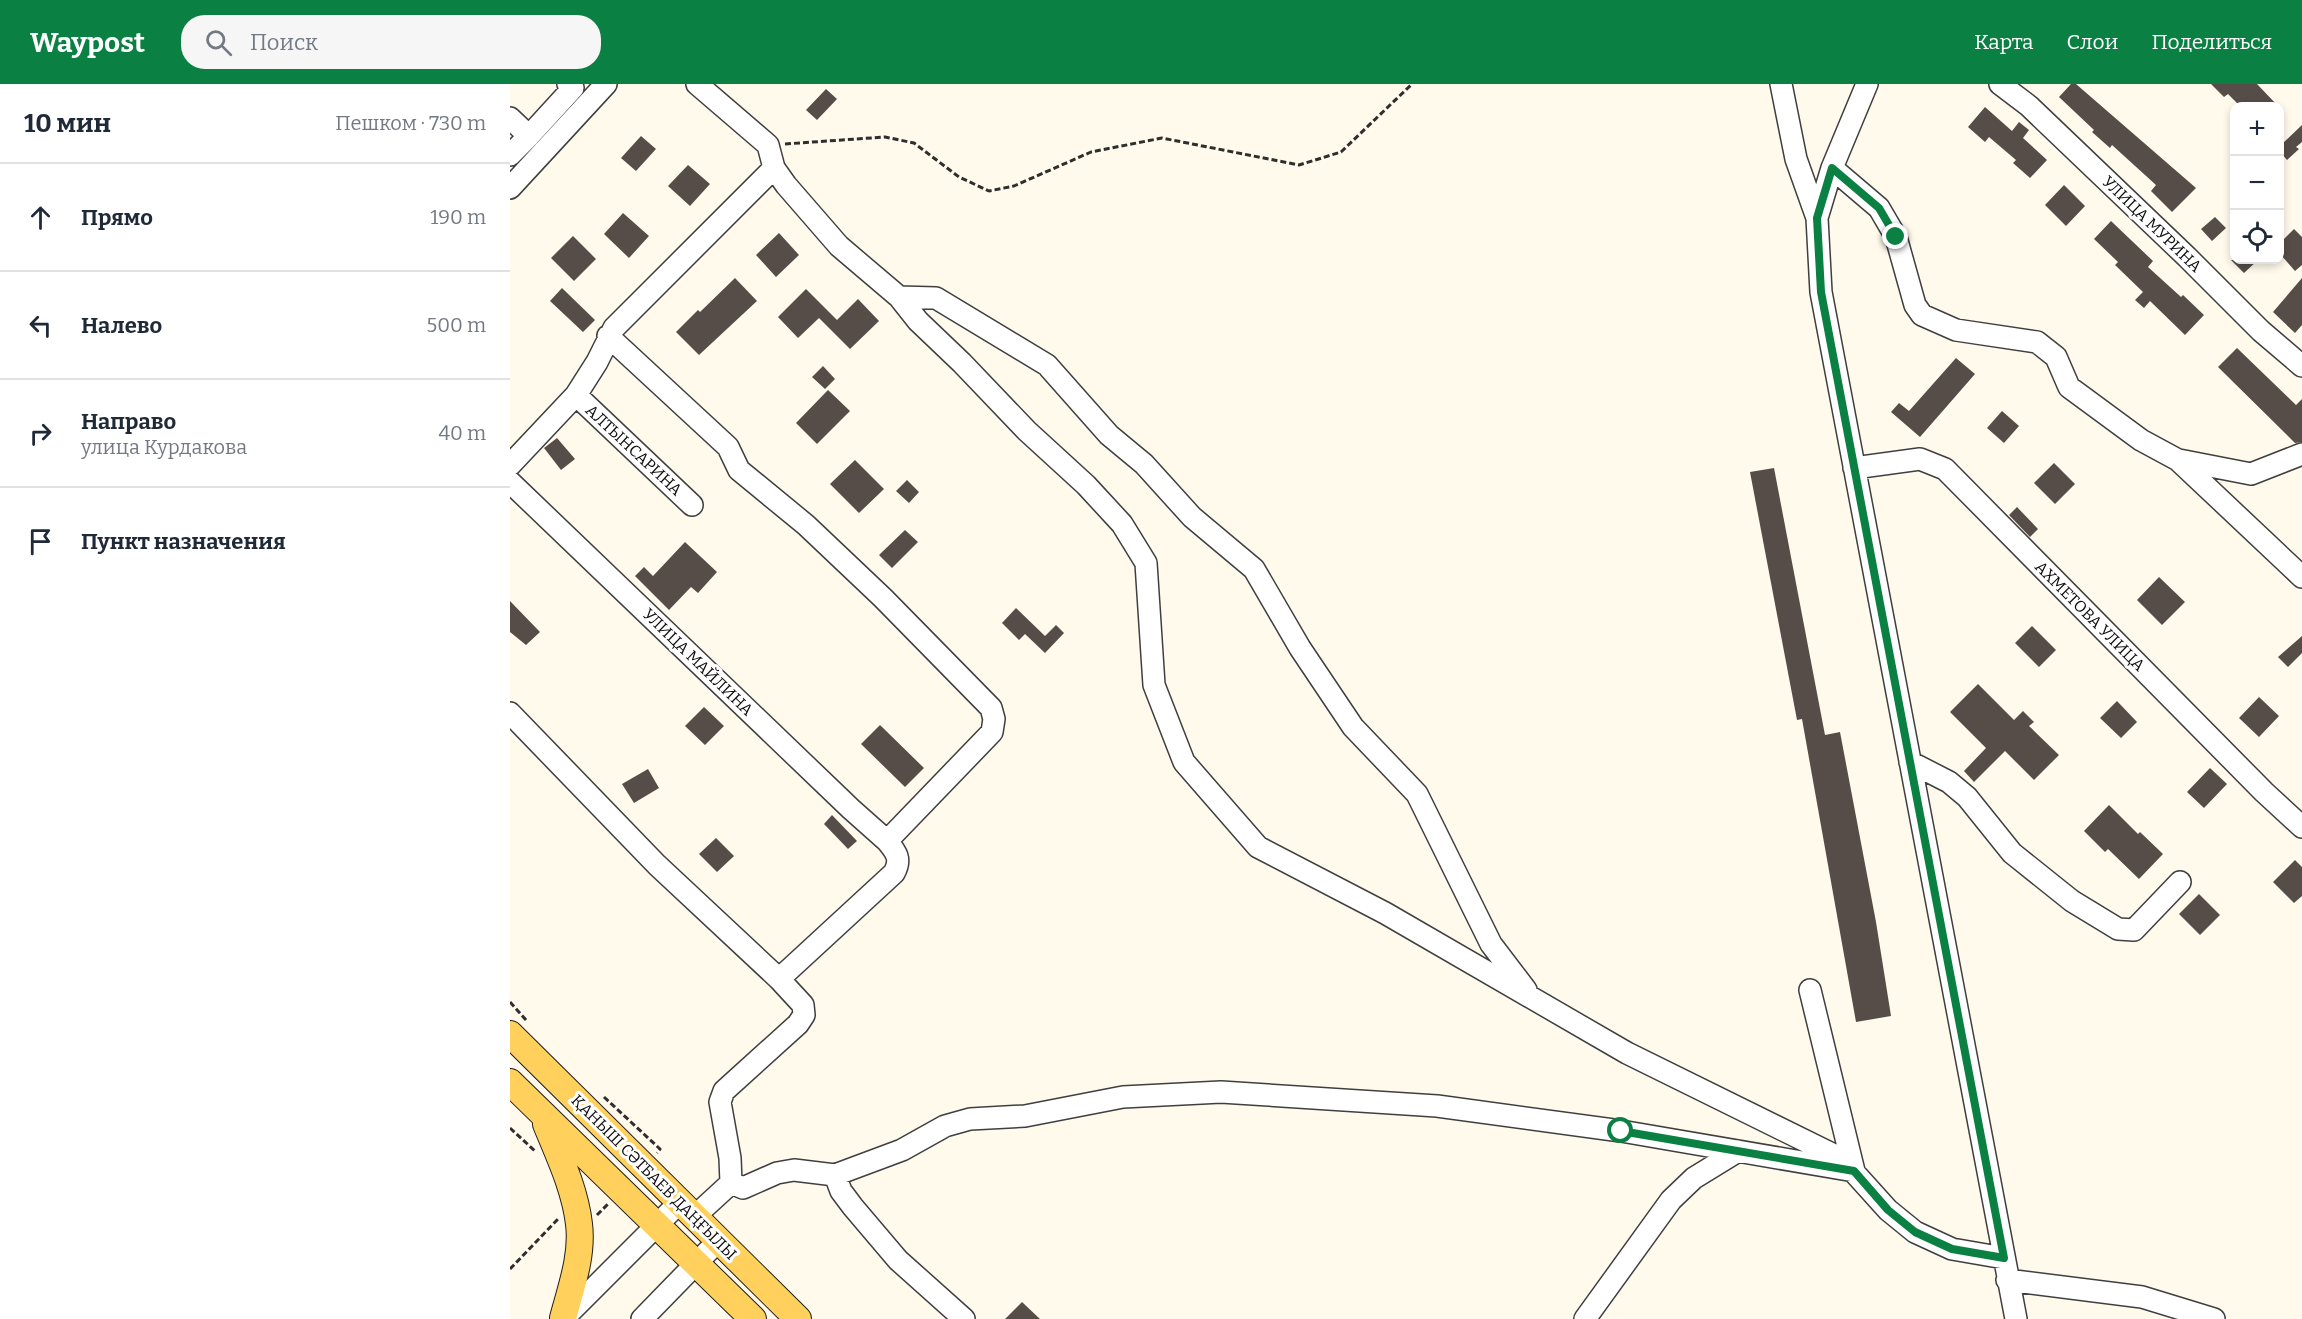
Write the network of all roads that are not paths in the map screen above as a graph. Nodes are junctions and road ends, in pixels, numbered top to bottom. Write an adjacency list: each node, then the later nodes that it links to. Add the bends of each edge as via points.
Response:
1 (606, 84): 12 (street)
2 (697, 84): 10 (street, via 768,146)
3 (1781, 84): 13 (street, via 1796,159)
4 (1867, 84): 11 (street)
5 (2000, 84): 16 (street, УЛИЦА МУРИНА, via 2029,106)
6 (572, 85): 8 (street)
7 (510, 118): 8 (street)
8 (529, 136): 9 (street)
9 (510, 155)
10 (774, 168): 14 (street, via 839,246); 15 (street)
11 (1832, 168): 13 (street); 19 (street, via 1879,208 1896,237 1915,304 1922,315 1956,330 2037,342 2056,357 2069,387 2141,440)
12 (510, 188)
13 (1817, 218): 21 (street, via 1821,292)
14 (898, 297): 32 (street, via 936,298 1047,365 1109,435 1144,464 1192,517 1254,569 1353,727 1417,794 1491,944); 32 (street, via 1122,524 1146,563 1154,685 1184,762 1257,847 1385,913)
15 (608, 336): 17 (street); 28 (street, via 728,447 739,470 806,525 884,598 991,708 992,732)
16 (2302, 366)
17 (576, 395): 20 (street); 23 (street, АЛТЫНСАРИНА)
18 (2302, 454): 19 (street, via 2251,474)
19 (2178, 460): 24 (street)
20 (510, 465)
21 (1854, 468): 26 (street); 27 (street, АХМЕТОВА УЛИЦА, via 1920,459 1945,470)
22 (510, 482): 28 (street, УЛИЦА МАЙЛИНА)
23 (692, 505)
24 (2302, 577)
25 (510, 713): 30 (street, via 657,865)
26 (1910, 762): 29 (street, via 1949,782 1967,797 2023,863 2118,929 2134,930); 43 (street)
27 (2302, 828)
28 (887, 841): 30 (street, via 897,853 899,864 894,873)
29 (2180, 882)
30 (779, 979): 39 (street, via 804,1005 804,1015 724,1091 720,1102)
31 (1810, 990): 37 (street)
32 (1531, 998): 37 (street, via 1627,1053 1842,1159)
33 (510, 1034): 40 (main road, ҚАНЫШ СӘТБАЕВ ДАҢҒЫЛЫ)
34 (510, 1082): 35 (main road, ҚАНЫШ СӘТБАЕВ ДАҢҒЫЛЫ)
35 (542, 1115): 41 (main road, ҚАНЫШ СӘТБАЕВ ДАҢҒЫЛЫ); 46 (main road, via 568,1179 580,1225 578,1264)
36 (1738, 1151): 37 (street); 38 (street, via 1437,1106 1221,1092 1123,1097 1025,1116 970,1119 945,1126 902,1150); 51 (street, via 1694,1178 1671,1200)
37 (1854, 1171): 43 (street, via 1888,1210 1915,1232 1952,1249)
38 (836, 1175): 39 (street, via 794,1170 743,1188); 50 (street, via 841,1191 898,1260)
39 (731, 1183): 40 (street)
40 (687, 1209): 41 (street); 42 (main road, ҚАНЫШ СӘТБАЕВ ДАҢҒЫЛЫ)
41 (657, 1225): 44 (main road, ҚАНЫШ СӘТБАЕВ ДАҢҒЫЛЫ); 46 (street)
42 (718, 1241): 44 (street); 49 (main road, ҚАНЫШ СӘТБАЕВ ДАҢҒЫЛЫ)
43 (2004, 1258): 45 (street)
44 (697, 1262): 47 (street); 48 (main road, ҚАНЫШ СӘТБАЕВ ДАҢҒЫЛЫ)
45 (2007, 1280): 52 (street); 53 (street, via 2142,1297)
46 (563, 1319)
47 (642, 1319)
48 (753, 1319)
49 (798, 1319)
50 (964, 1319)
51 (1585, 1319)
52 (2016, 1319)
53 (2214, 1319)

